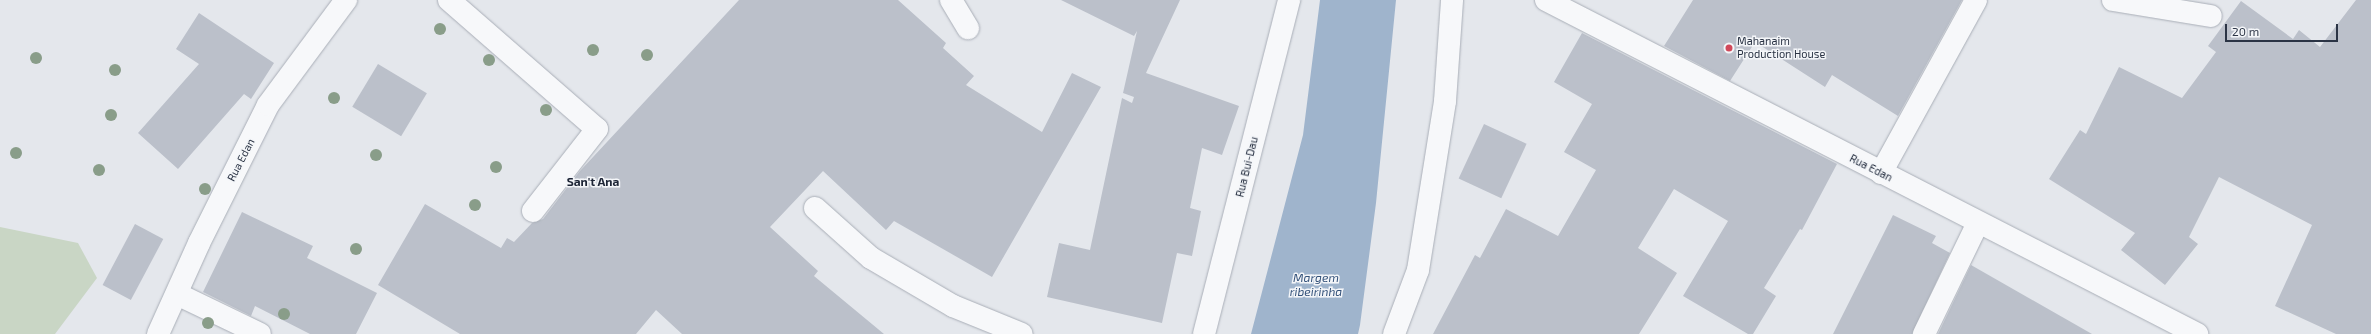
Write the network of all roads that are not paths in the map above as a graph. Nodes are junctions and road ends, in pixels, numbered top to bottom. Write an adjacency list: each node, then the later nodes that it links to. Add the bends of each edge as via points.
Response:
1 (346, 0): 15 (street, Rua Edan, via 268,105 199,243)
2 (448, 0): 13 (street, via 597,129)
3 (952, 0): 10 (street)
4 (1289, 0): 19 (street, Rua Bui-Dau)
5 (1452, 0): 20 (street, via 1445,101 1418,270)
6 (1546, 0): 11 (street, Rua Edan)
7 (1976, 0): 11 (street)
8 (2113, 0): 9 (street)
9 (2211, 16)
10 (968, 28)
11 (1881, 173): 14 (street, Rua Edan)
12 (814, 208): 18 (street, via 871,258 953,306)
13 (533, 211)
14 (1978, 223): 21 (street); 22 (street, Rua Edan)
15 (177, 294): 16 (street, Rua Edan); 17 (street)
16 (158, 334)
17 (260, 334)
18 (1022, 334)
19 (1204, 334)
20 (1394, 334)
21 (1924, 334)
22 (2197, 334)

